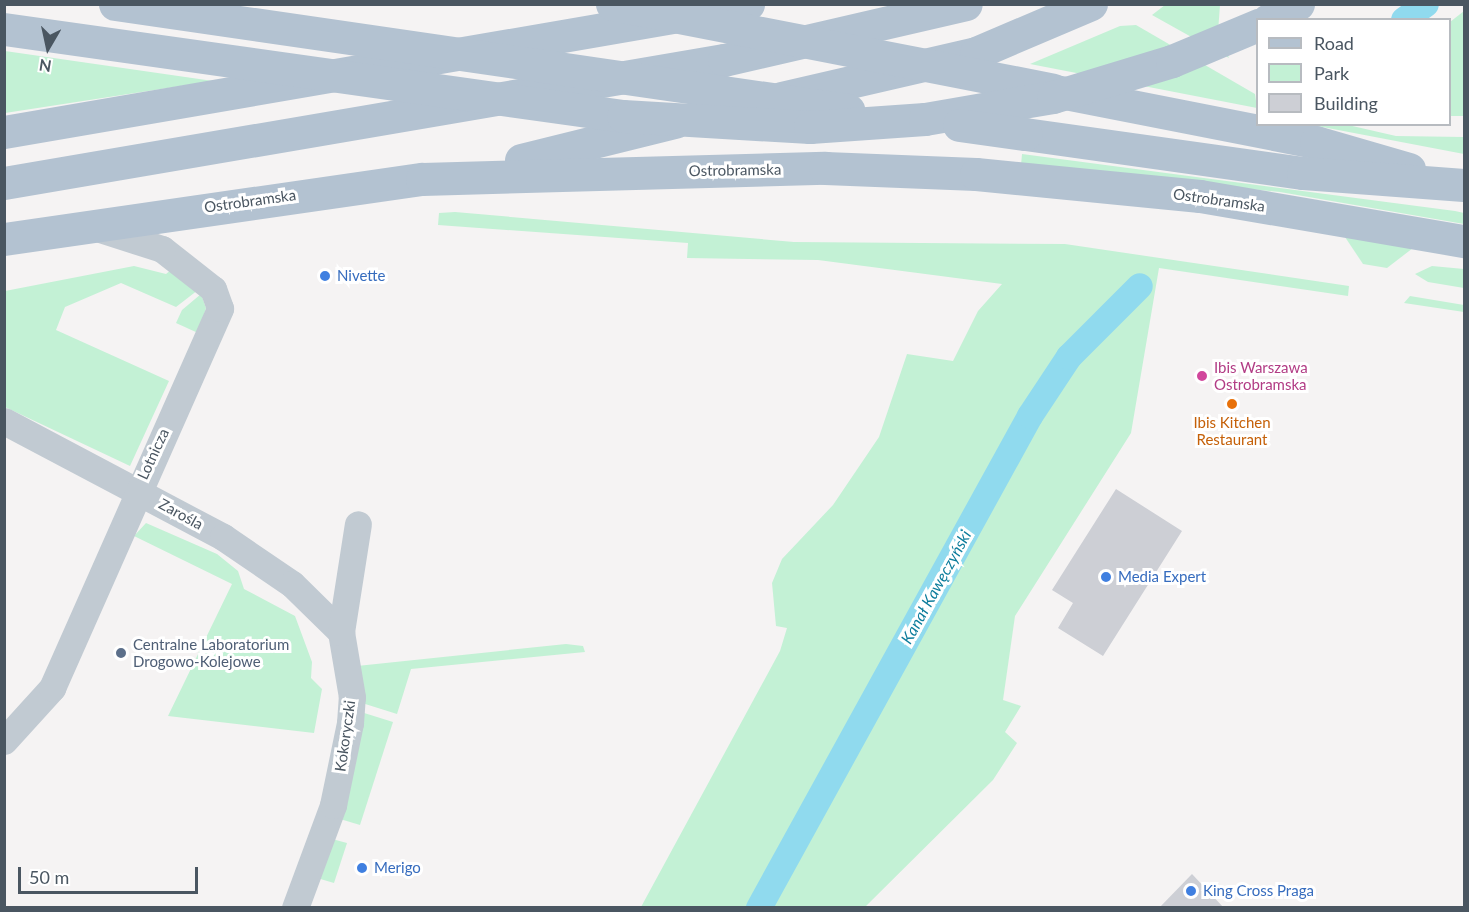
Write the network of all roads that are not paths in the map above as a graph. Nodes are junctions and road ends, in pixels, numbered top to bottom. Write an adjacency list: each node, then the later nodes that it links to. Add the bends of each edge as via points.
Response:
1 (115, 4): 13 (main road, bridge, via 1303,173)
2 (612, 4): 13 (main road, bridge, via 1316,142)
3 (748, 4): 10 (main road)
4 (966, 4): 12 (main road, via 724,60)
5 (1091, 4): 11 (main road, via 965,56 549,152)
6 (1298, 4): 7 (main road)
7 (1272, 18)
8 (1256, 25): 9 (main road, bridge, via 1172,61 1053,97 925,119 818,127 623,116)
9 (4, 28)
10 (4, 132)
11 (483, 175): 14 (main road, Ostrobramska, via 342,188); 16 (main road, Ostrobramska, via 825,168 976,174 1200,196)
12 (4, 183)
13 (1462, 185)
14 (87, 225): 15 (main road, Ostrobramska); 18 (street, Lotnicza, via 162,249 213,289 218,314)
15 (4, 239)
16 (1464, 241)
17 (4, 421): 18 (street, Zarośla)
18 (137, 489): 20 (street, Zarośla, via 292,584); 21 (street, Lotnicza, via 52,688)
19 (358, 524): 20 (street, Kokoryczki)
20 (341, 632): 22 (street, Kokoryczki, via 352,697 350,723 333,805)
21 (4, 741)
22 (295, 908)

